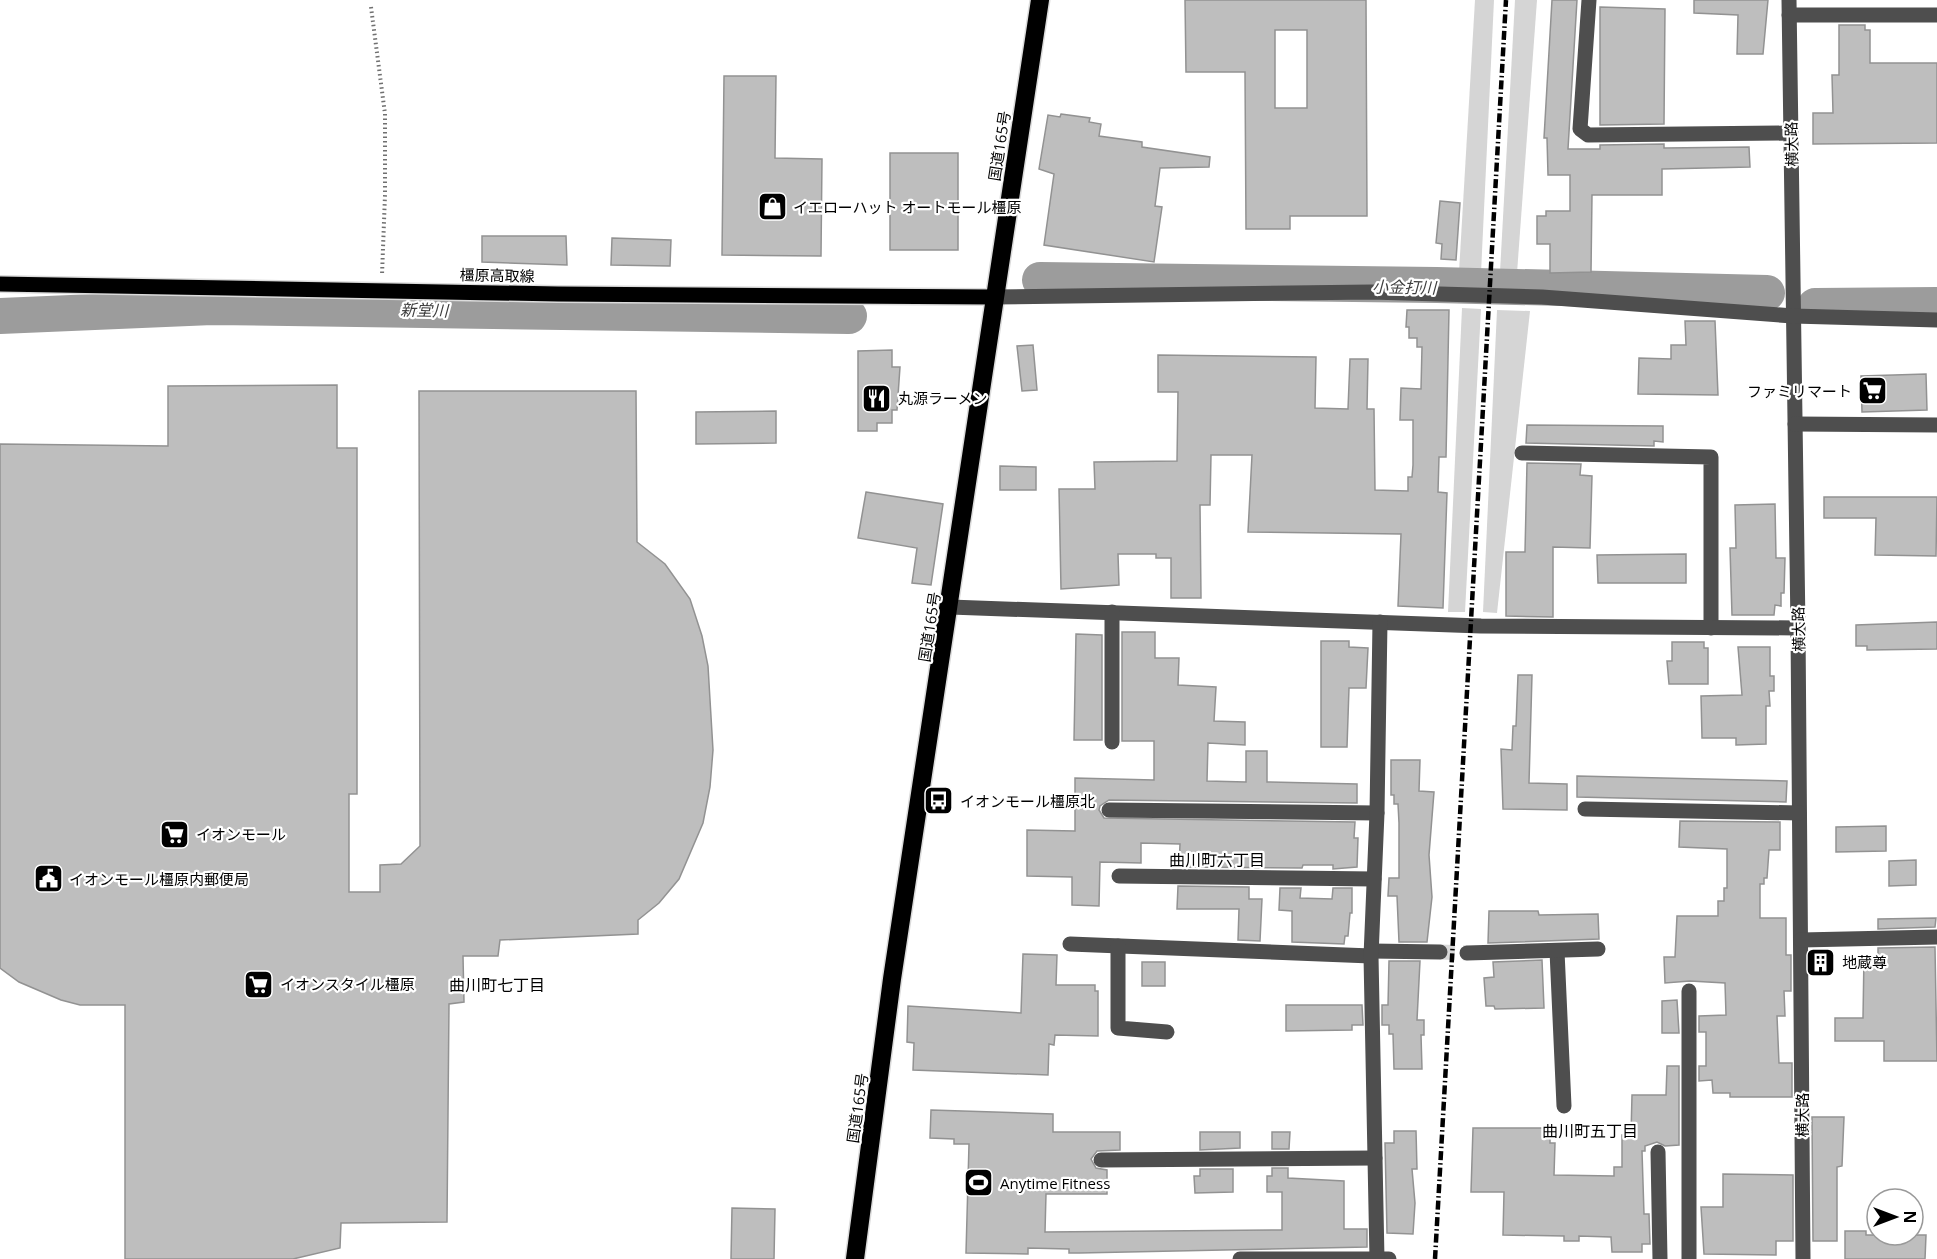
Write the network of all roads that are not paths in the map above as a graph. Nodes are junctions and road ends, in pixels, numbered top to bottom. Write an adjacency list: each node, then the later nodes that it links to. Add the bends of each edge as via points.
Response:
1 (1040, 0): 7 (highway, 国道165号)
2 (1589, 0): 5 (street, via 1580,129 1587,135)
3 (1789, 8): 4 (street); 5 (street, 横大路)
4 (1937, 15)
5 (1791, 133): 8 (street, 横大路)
6 (0, 284): 7 (main road, 橿原高取線)
7 (993, 297): 8 (street, via 1371,292 1542,297); 13 (highway, 国道165号)
8 (1793, 316): 9 (street); 10 (street, 横大路)
9 (1937, 320)
10 (1795, 424): 11 (street); 17 (street, 横大路)
11 (1937, 425)
12 (1522, 453): 16 (street, via 1711,457)
13 (950, 607): 14 (street); 41 (highway, 国道165号, via 892,979)
14 (1112, 612): 15 (street); 18 (street)
15 (1380, 622): 16 (street); 21 (street)
16 (1711, 628): 17 (street)
17 (1798, 628): 22 (street, 横大路)
18 (1112, 742)
19 (1585, 809): 22 (street)
20 (1109, 810): 21 (street)
21 (1377, 813): 24 (street)
22 (1799, 813): 26 (street, 横大路)
23 (1119, 876): 24 (street)
24 (1374, 879): 32 (street)
25 (1937, 937): 26 (street)
26 (1801, 940): 46 (street, 横大路)
27 (1070, 944): 28 (street)
28 (1118, 946): 32 (street); 35 (street, via 1118,1028)
29 (1598, 949): 30 (street)
30 (1557, 951): 33 (street); 36 (street)
31 (1440, 952): 32 (street)
32 (1371, 953): 38 (street)
33 (1467, 953)
34 (1689, 991): 45 (street)
35 (1167, 1032)
36 (1564, 1106)
37 (1658, 1152): 44 (street)
38 (1375, 1158): 39 (street); 40 (street)
39 (1101, 1160)
40 (1377, 1258): 42 (street); 43 (street)
41 (855, 1259)
42 (1240, 1259)
43 (1389, 1259)
44 (1660, 1259)
45 (1689, 1259)
46 (1803, 1259)

